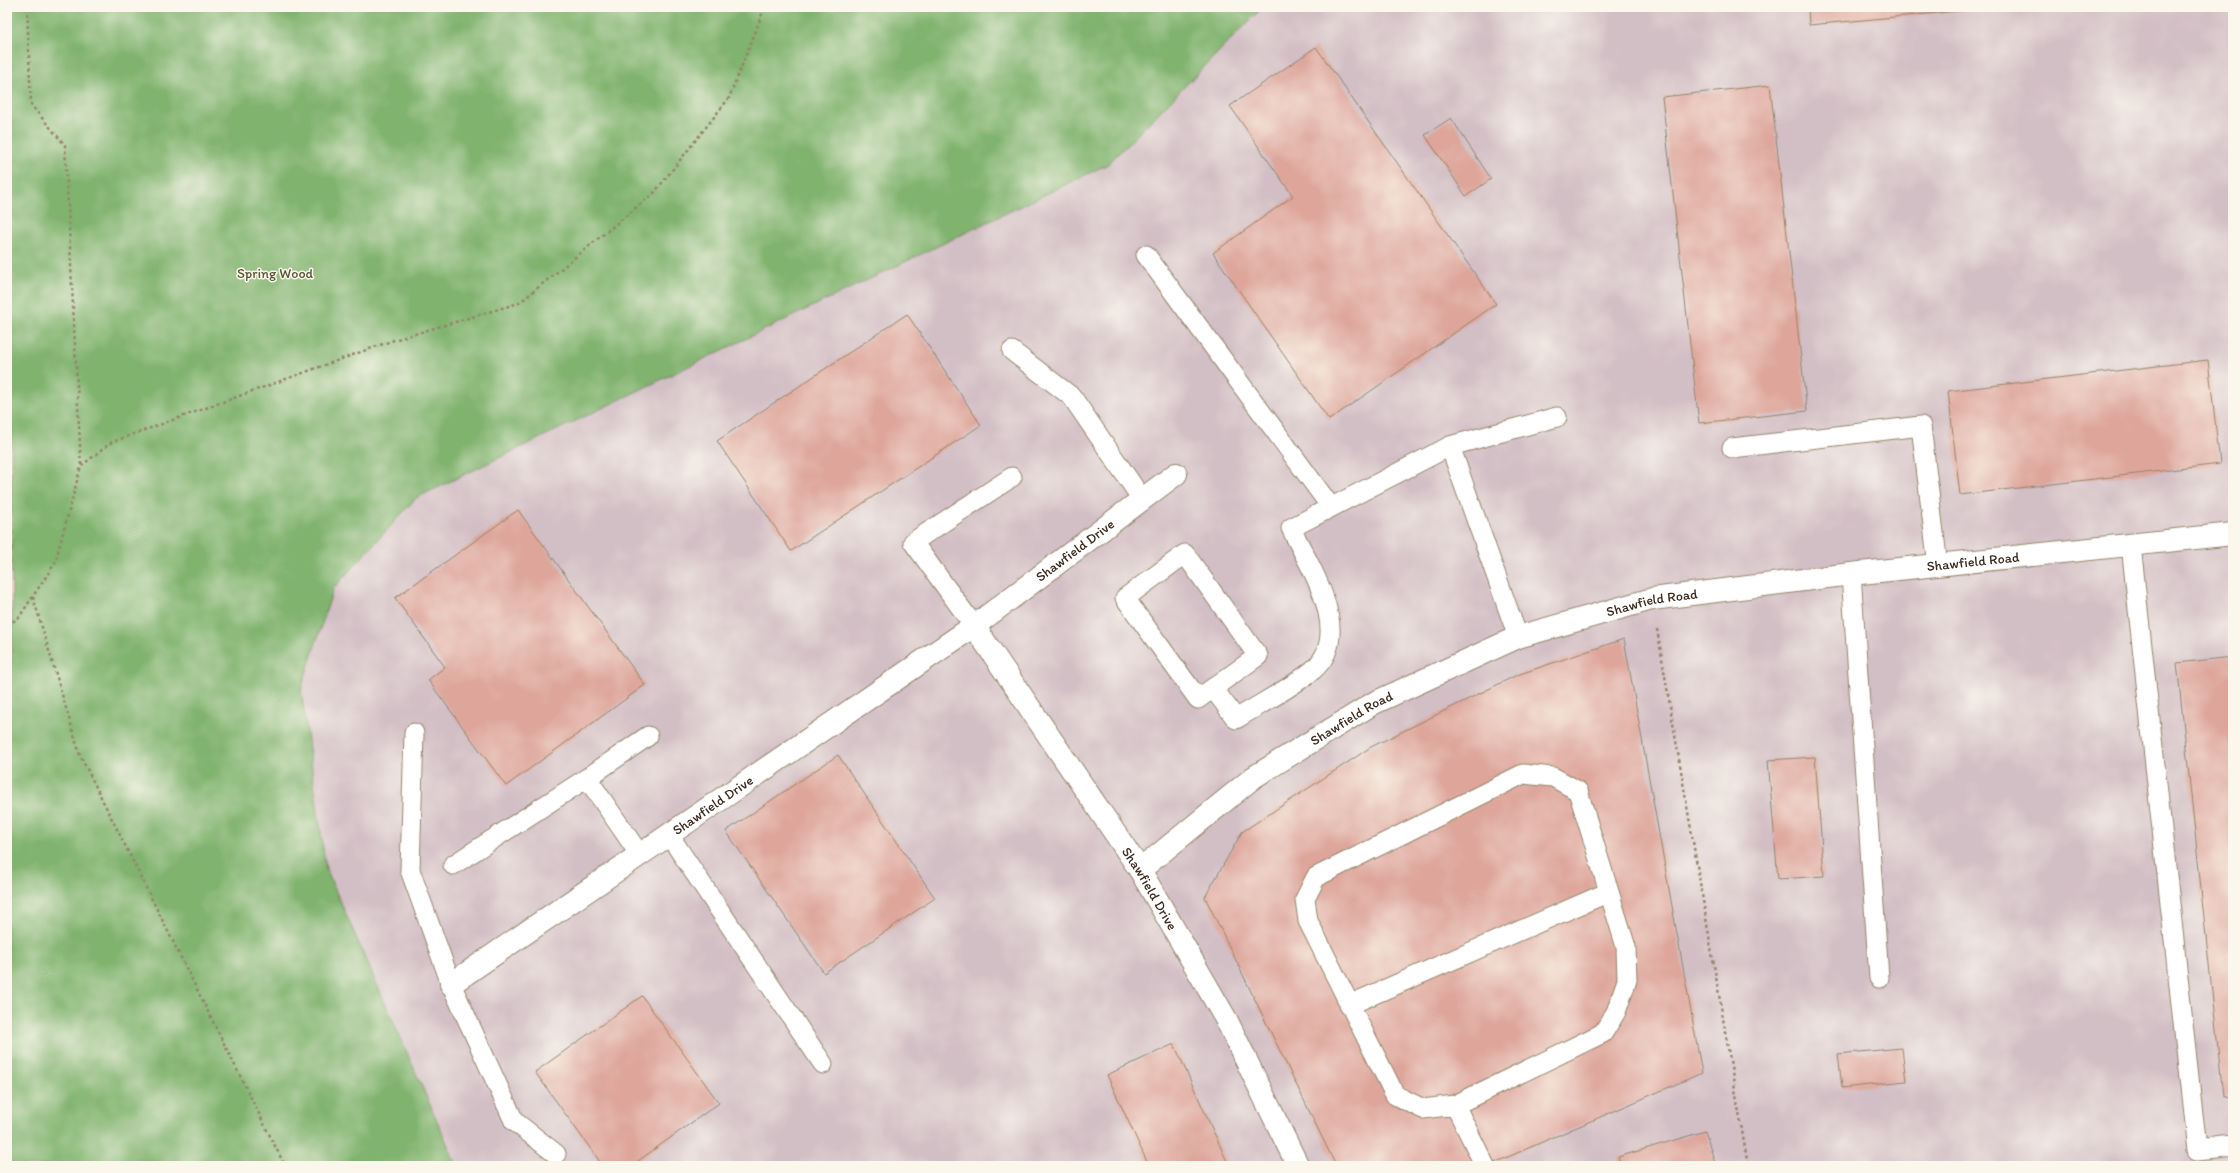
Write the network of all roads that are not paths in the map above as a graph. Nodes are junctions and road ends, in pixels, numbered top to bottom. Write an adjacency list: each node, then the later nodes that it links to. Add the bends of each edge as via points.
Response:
1 (1146, 255): 9 (lane)
2 (1012, 352): 8 (lane, via 1072,397)
3 (1557, 417): 4 (lane)
4 (1450, 446): 9 (lane); 15 (lane)
5 (1732, 448): 12 (lane, via 1921,426)
6 (1176, 474): 8 (street, Shawfield Drive)
7 (1012, 477): 14 (lane, via 912,542)
8 (1142, 499): 14 (street, Shawfield Drive)
9 (1331, 507): 16 (lane, via 1291,528 1323,596 1330,618 1331,635 1326,653 1314,669 1236,719)
10 (2233, 534): 11 (street, Shawfield Road)
11 (2131, 545): 12 (street, Shawfield Road); 30 (lane, via 2197,1151)
12 (1938, 566): 13 (street, Shawfield Road)
13 (1851, 574): 15 (street, Shawfield Road, via 1652,599); 25 (lane)
14 (974, 626): 20 (street, Shawfield Drive); 23 (street, Shawfield Drive)
15 (1518, 637): 23 (street, Shawfield Road, via 1374,703 1254,777)
16 (1213, 688): 16 (lane, via 1258,656 1185,554 1124,598 1198,699)
17 (414, 733): 26 (lane, via 410,870)
18 (648, 736): 19 (lane)
19 (587, 778): 21 (lane); 22 (lane)
20 (669, 835): 21 (street, Shawfield Drive); 28 (lane)
21 (640, 855): 26 (street, Shawfield Drive)
22 (453, 865)
23 (1140, 870): 32 (street, Shawfield Drive, via 1227,1021)
24 (1609, 892): 27 (lane); 27 (lane, via 1578,791 1553,777 1523,774 1316,877 1305,900 1308,922); 29 (lane, via 1626,946 1627,980 1616,1012 1603,1033)
25 (1879, 978)
26 (451, 984): 31 (lane, via 514,1121)
27 (1348, 1004): 29 (lane, via 1395,1095 1423,1109)
28 (823, 1064)
29 (1455, 1105): 33 (lane)
30 (2233, 1147)
31 (556, 1154)
32 (1298, 1166)
33 (1485, 1166)

